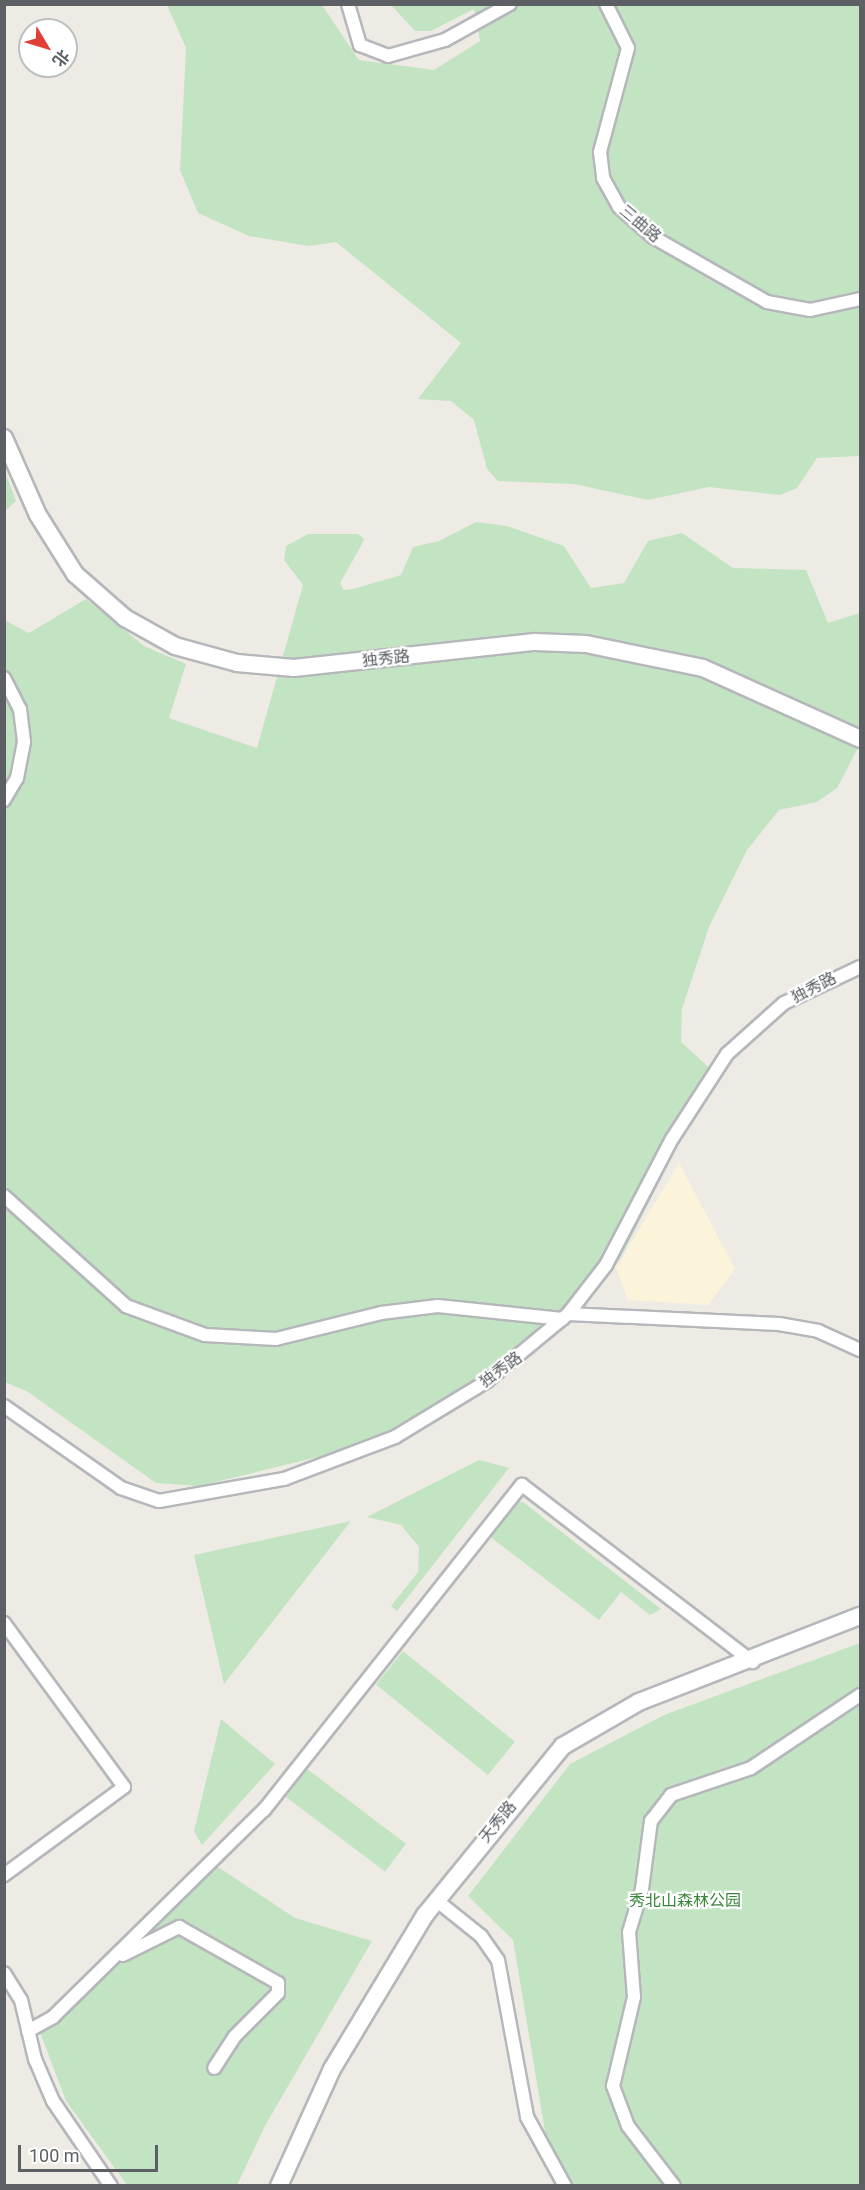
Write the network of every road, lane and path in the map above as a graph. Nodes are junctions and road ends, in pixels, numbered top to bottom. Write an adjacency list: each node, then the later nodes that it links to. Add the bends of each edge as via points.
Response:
1 (348, 4): 2 (street, via 360,45 388,56 445,40)
2 (510, 4)
3 (606, 4): 4 (street, 三曲路, via 628,48 600,153 603,178 619,207 653,237 766,302 810,310)
4 (861, 299)
5 (4, 438): 7 (main road, 独秀路, via 38,515 75,574 125,618 175,646 237,663 294,668 535,642 586,644 703,668)
6 (4, 678): 8 (street, via 17,701 24,734 21,766)
7 (861, 739)
8 (4, 800)
9 (861, 967): 11 (street, 独秀路, via 784,1003 727,1054 681,1122 606,1264)
10 (4, 1196): 11 (street, via 126,1306 204,1335 276,1340 381,1313 438,1306)
11 (565, 1317): 12 (street, via 779,1324 818,1332); 13 (street, 独秀路, via 487,1381 365,1451 284,1479 185,1500 134,1495)
12 (861, 1350)
13 (4, 1406)
14 (861, 1616): 16 (main road, 天秀路)
15 (4, 1623): 18 (street, via 124,1787)
16 (753, 1662): 19 (main road, 天秀路, via 639,1702 563,1746); 20 (street, via 522,1485 264,1810)
17 (861, 1695): 27 (street, via 752,1768 671,1795 651,1821 642,1889 629,1932 634,1997 613,2086 618,2109)
18 (4, 1875)
19 (436, 1900): 25 (main road, 天秀路, via 332,2069); 26 (street, via 481,1936 498,1960 527,2117)
20 (105, 1967): 22 (street, via 53,2018); 23 (street, via 175,1927 275,1979 278,1993 235,2036)
21 (4, 1973): 22 (street, via 18,1994)
22 (27, 2031): 24 (street, via 53,2101)
23 (214, 2068)
24 (111, 2186)
25 (279, 2186)
26 (565, 2186)
27 (674, 2186)

